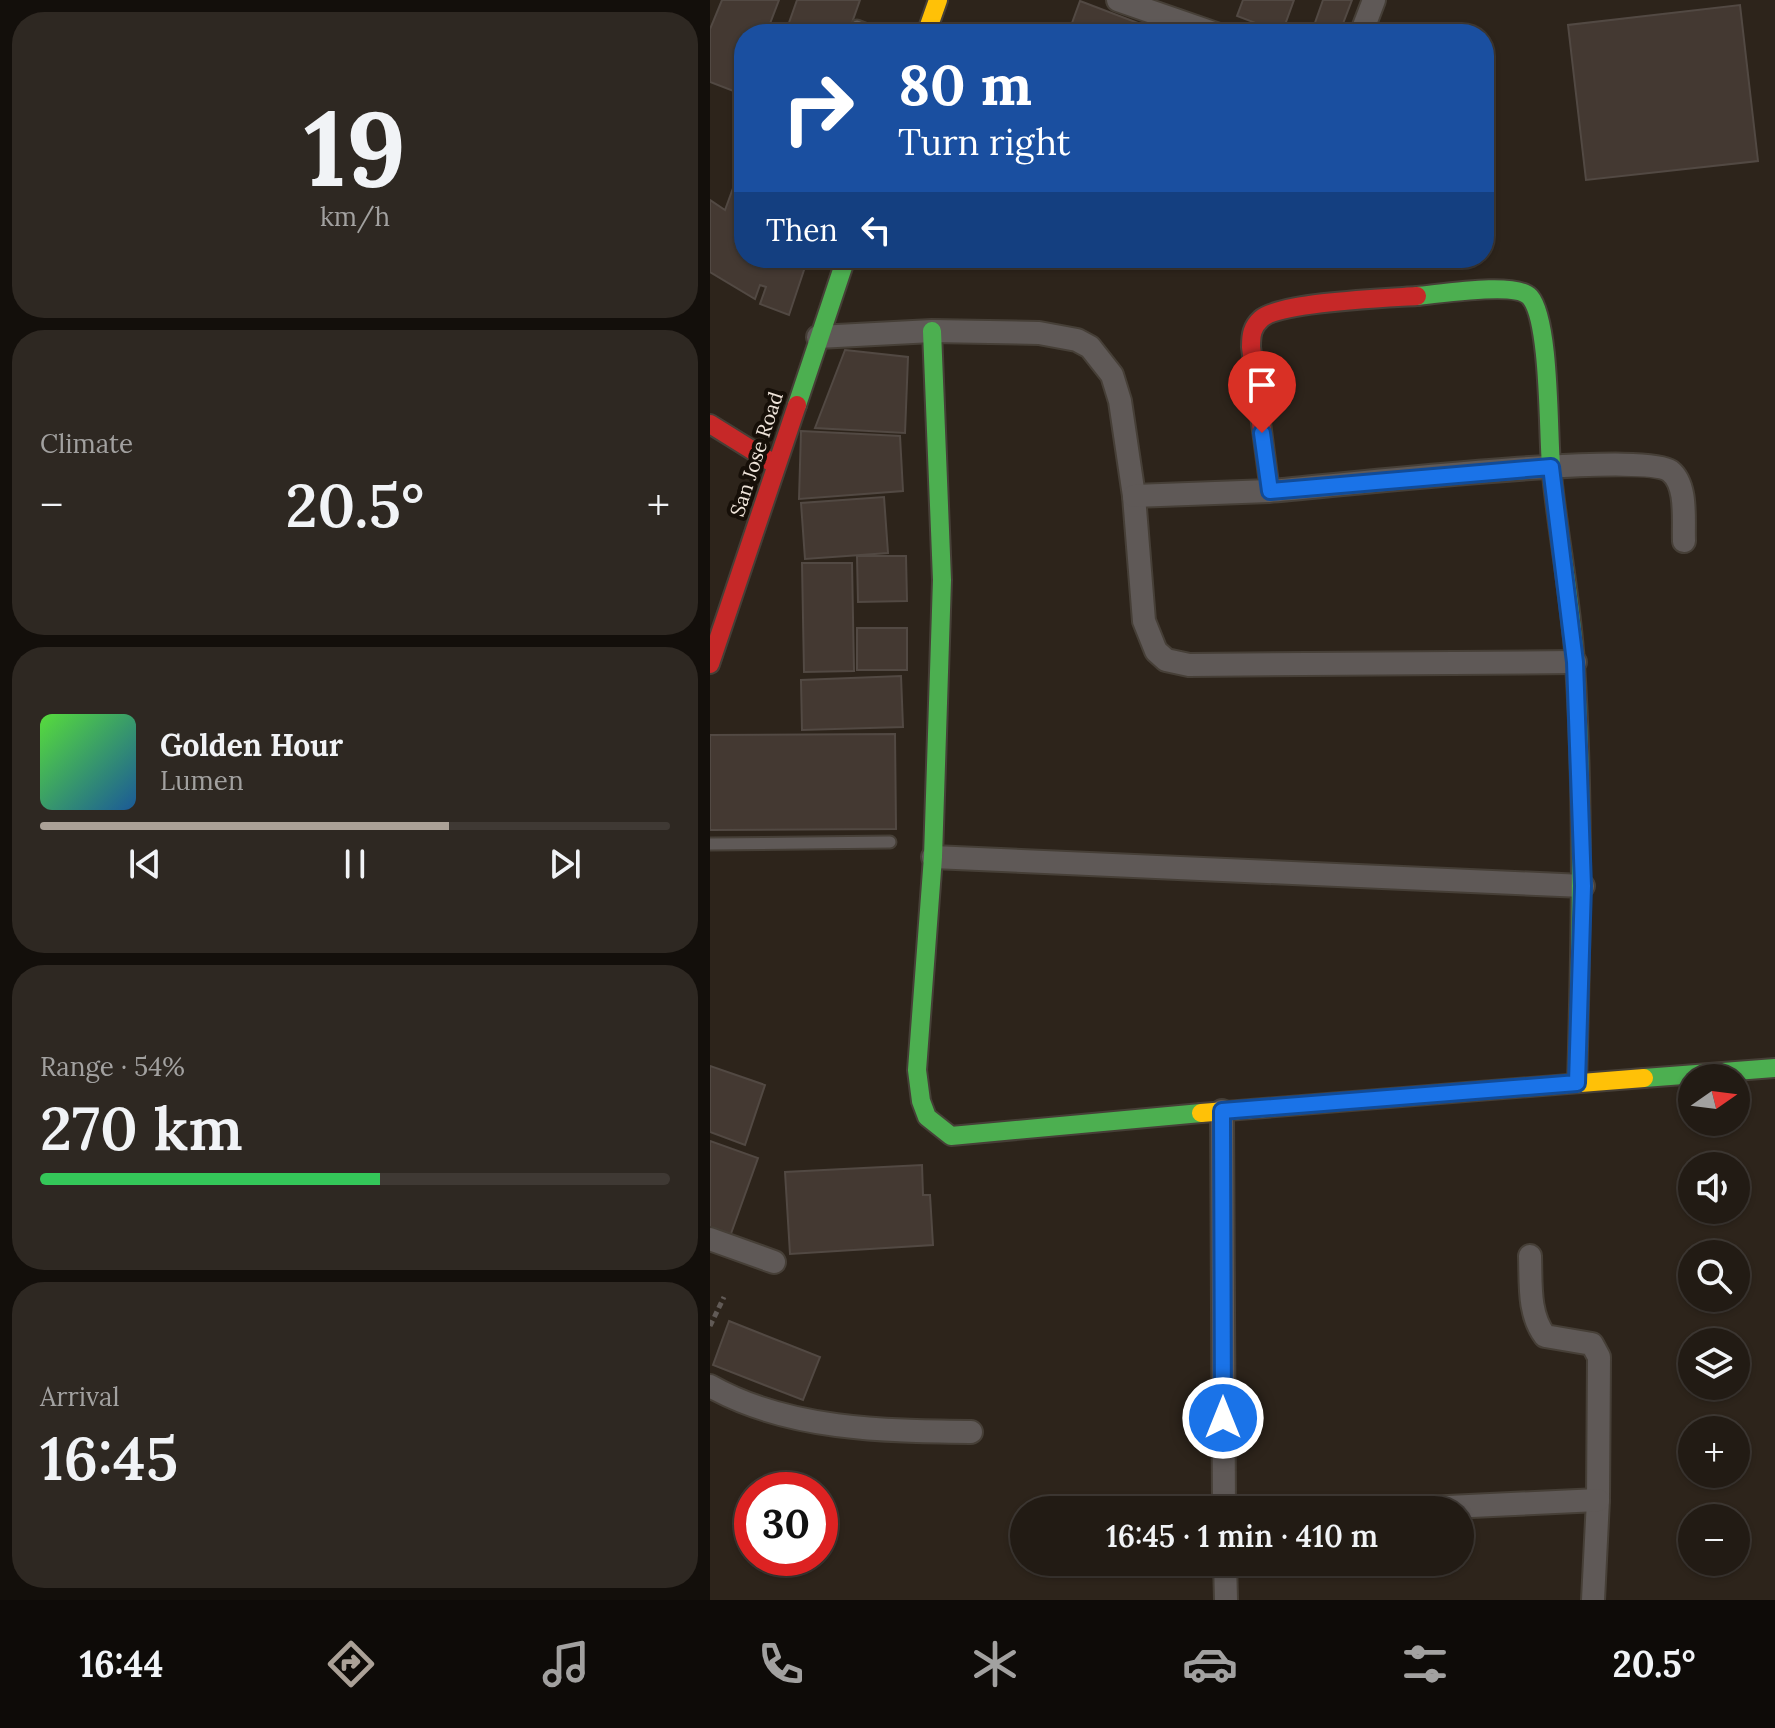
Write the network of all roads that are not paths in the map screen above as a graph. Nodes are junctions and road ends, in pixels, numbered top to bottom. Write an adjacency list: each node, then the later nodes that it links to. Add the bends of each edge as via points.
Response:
1 (938, 0): 4 (street)
2 (1118, 0): 5 (street)
3 (1374, 0): 6 (street)
4 (930, 24)
5 (1187, 24)
6 (1365, 24)
7 (842, 268): 9 (street, San Jose Road)
8 (932, 331): 9 (street); 14 (street, via 1039,333 1090,347 1112,375 1120,401); 20 (street, via 942,580)
9 (818, 337): 11 (street, San Jose Road)
10 (710, 424): 11 (street)
11 (776, 465): 17 (street, San Jose Road)
12 (1551, 467): 13 (street); 13 (street, via 1542,332 1529,296 1502,289 1402,295 1308,304 1274,311 1256,323 1251,347); 15 (street, via 1645,464 1668,470 1678,481); 16 (street)
13 (1270, 491): 14 (street)
14 (1134, 496): 16 (street, via 1144,621 1156,651 1166,660 1189,665)
15 (1684, 541)
16 (1575, 662): 21 (street)
17 (710, 664)
18 (890, 842): 19 (lane)
19 (710, 844)
20 (933, 857): 21 (street); 24 (street, via 917,1070 927,1120 951,1136)
21 (1583, 886): 23 (street)
22 (1775, 1068): 23 (street)
23 (1577, 1083): 24 (street)
24 (1222, 1111): 30 (street)
25 (710, 1239): 27 (street)
26 (1530, 1256): 31 (street, via 1538,1327 1545,1336 1592,1344 1599,1357)
27 (774, 1262)
28 (710, 1386): 29 (street, via 783,1417)
29 (971, 1432)
30 (1224, 1496)
31 (1598, 1500): 32 (street); 35 (street)
32 (1474, 1506)
33 (1225, 1576): 34 (street)
34 (1226, 1600)
35 (1593, 1600)

